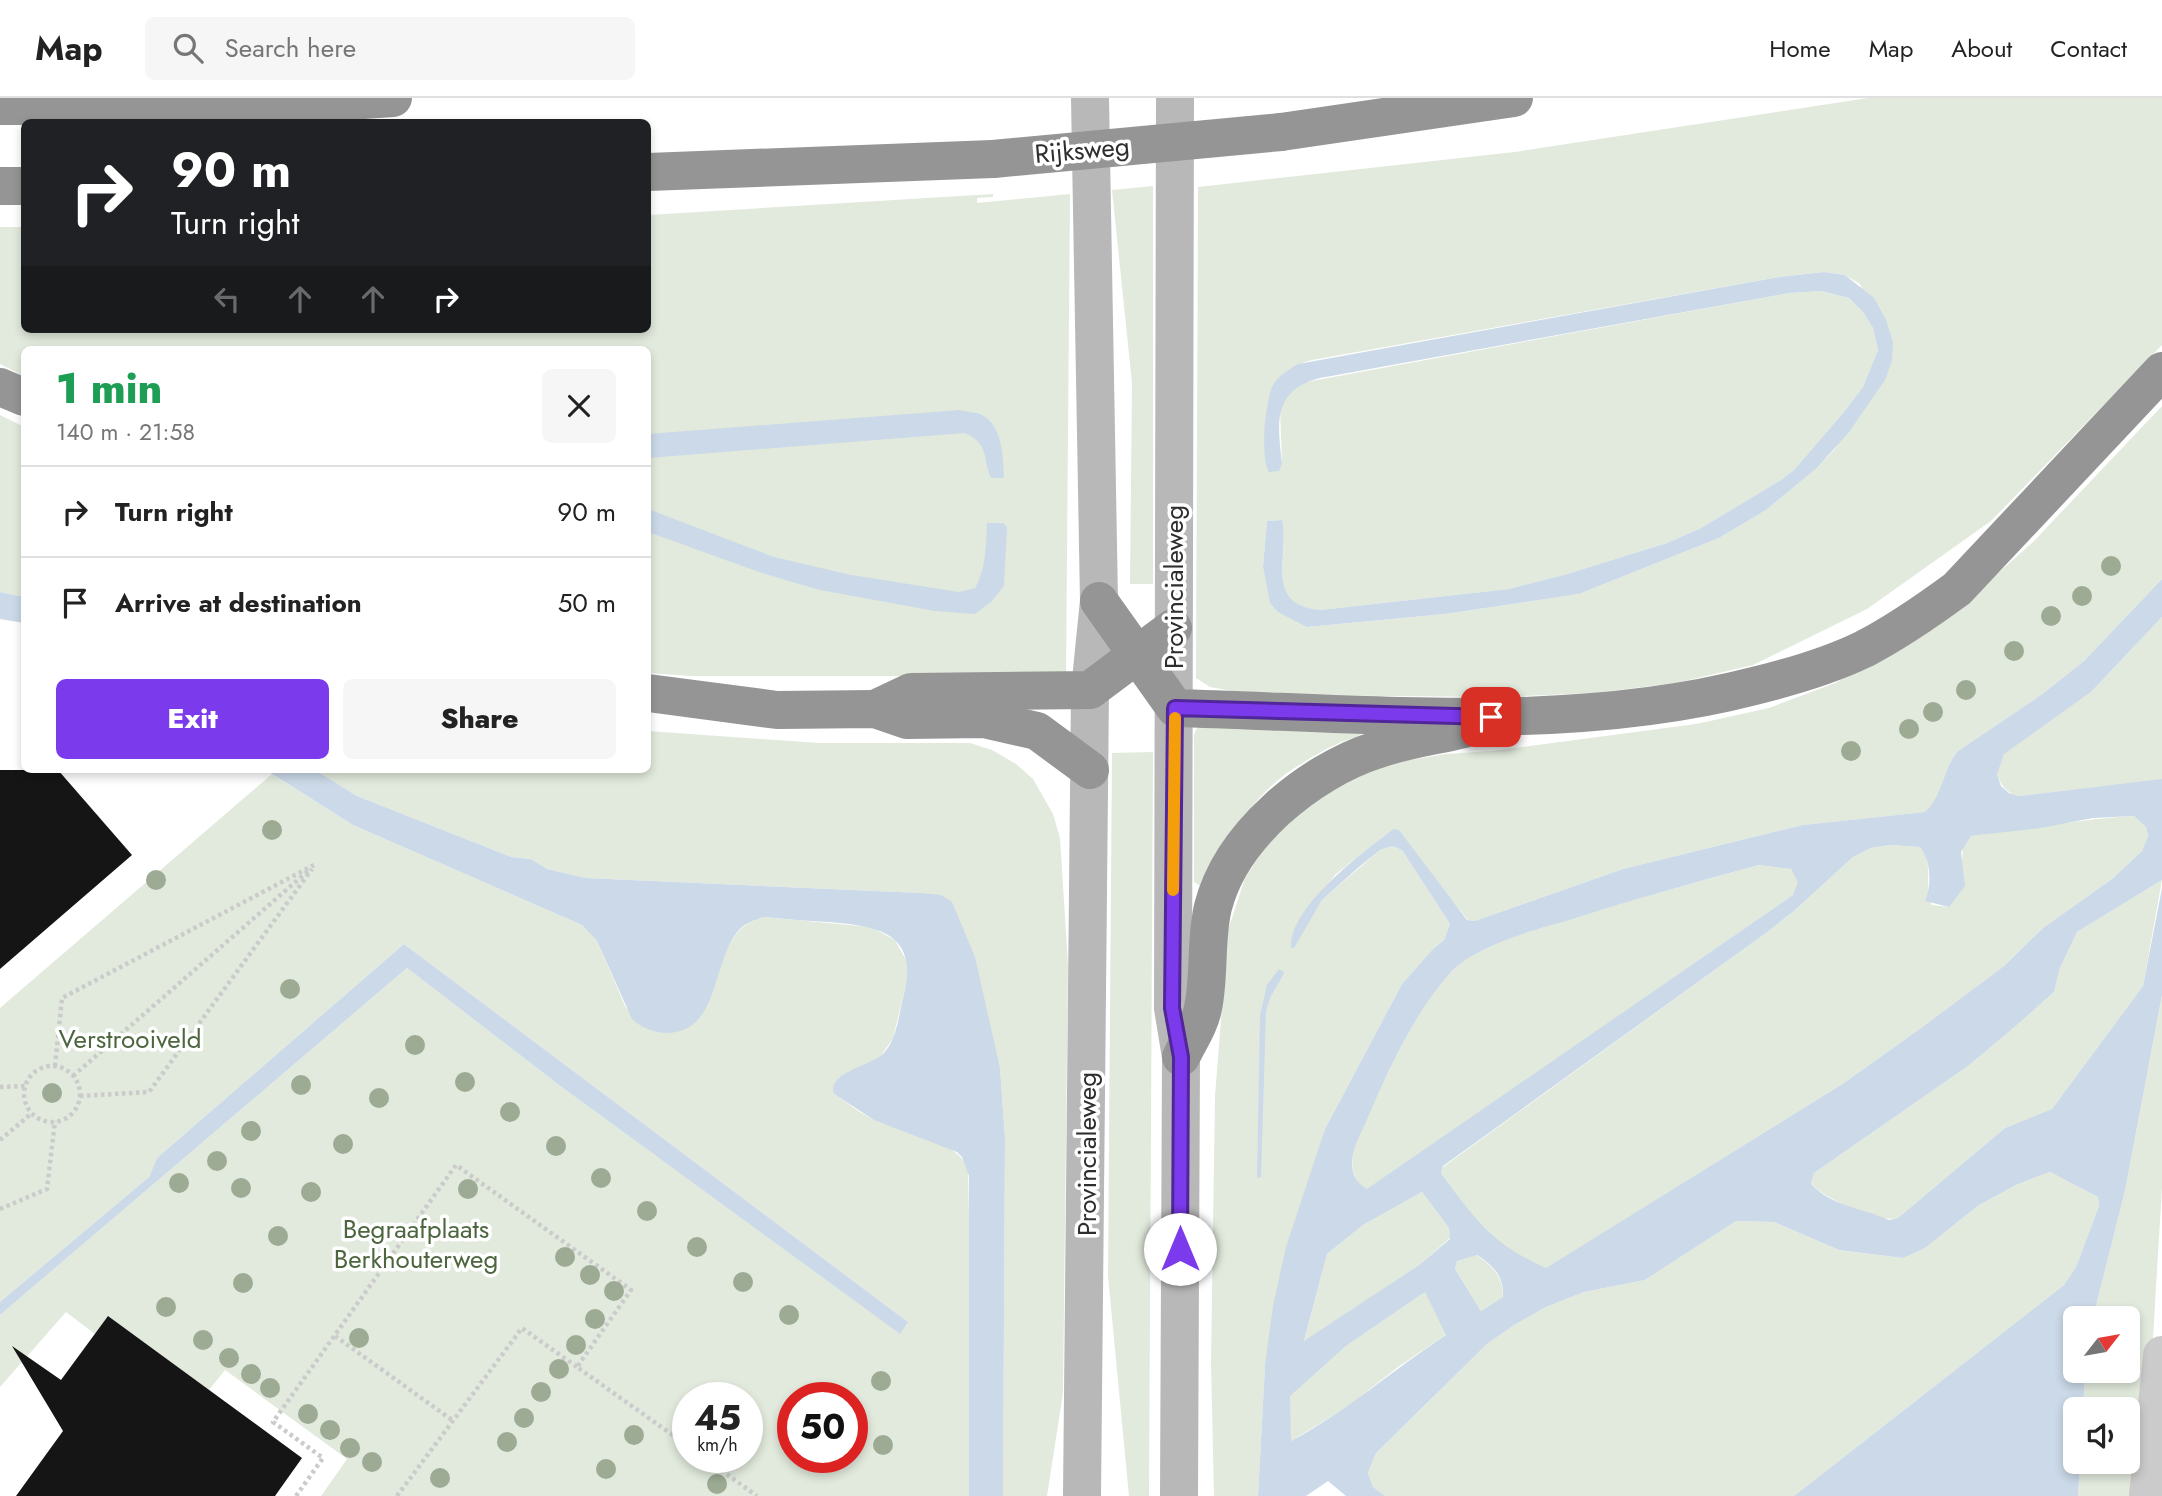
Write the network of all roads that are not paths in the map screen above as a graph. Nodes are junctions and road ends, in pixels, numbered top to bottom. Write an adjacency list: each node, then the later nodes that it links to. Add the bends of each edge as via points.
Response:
1 (393, 98): 5 (highway, via 274,106)
2 (1090, 98): 12 (main road, Provincialeweg)
3 (1175, 98): 13 (main road, Provincialeweg)
4 (1514, 98): 6 (highway, Rijksweg, bridge, via 1281,132 993,159)
5 (0, 106)
6 (651, 172)
7 (0, 186): 8 (highway)
8 (21, 186)
9 (2162, 372): 19 (highway, via 1957,589 1863,649 1793,676 1723,694 1664,705)
10 (0, 387): 11 (highway)
11 (21, 396)
12 (1099, 601): 14 (highway); 15 (main road, Provincialeweg)
13 (1173, 628): 14 (highway); 17 (main road, Provincialeweg)
14 (1138, 656): 15 (highway); 17 (highway)
15 (1090, 691): 18 (highway, via 911,692); 20 (main road, Provincialeweg)
16 (651, 693): 18 (highway, via 777,710)
17 (1175, 708): 19 (highway); 21 (main road, Provincialeweg, via 1172,1008)
18 (875, 709): 20 (highway, via 907,720 984,719 1037,731)
19 (1518, 717): 21 (highway, via 1376,750 1344,763 1303,788 1254,830 1231,864 1213,907 1203,1010)
20 (1090, 770): 23 (main road, Provincialeweg)
21 (1181, 1057): 24 (main road, Provincialeweg)
22 (2161, 1371): 25 (street)
23 (1082, 1496)
24 (1179, 1496)
25 (2148, 1496)

